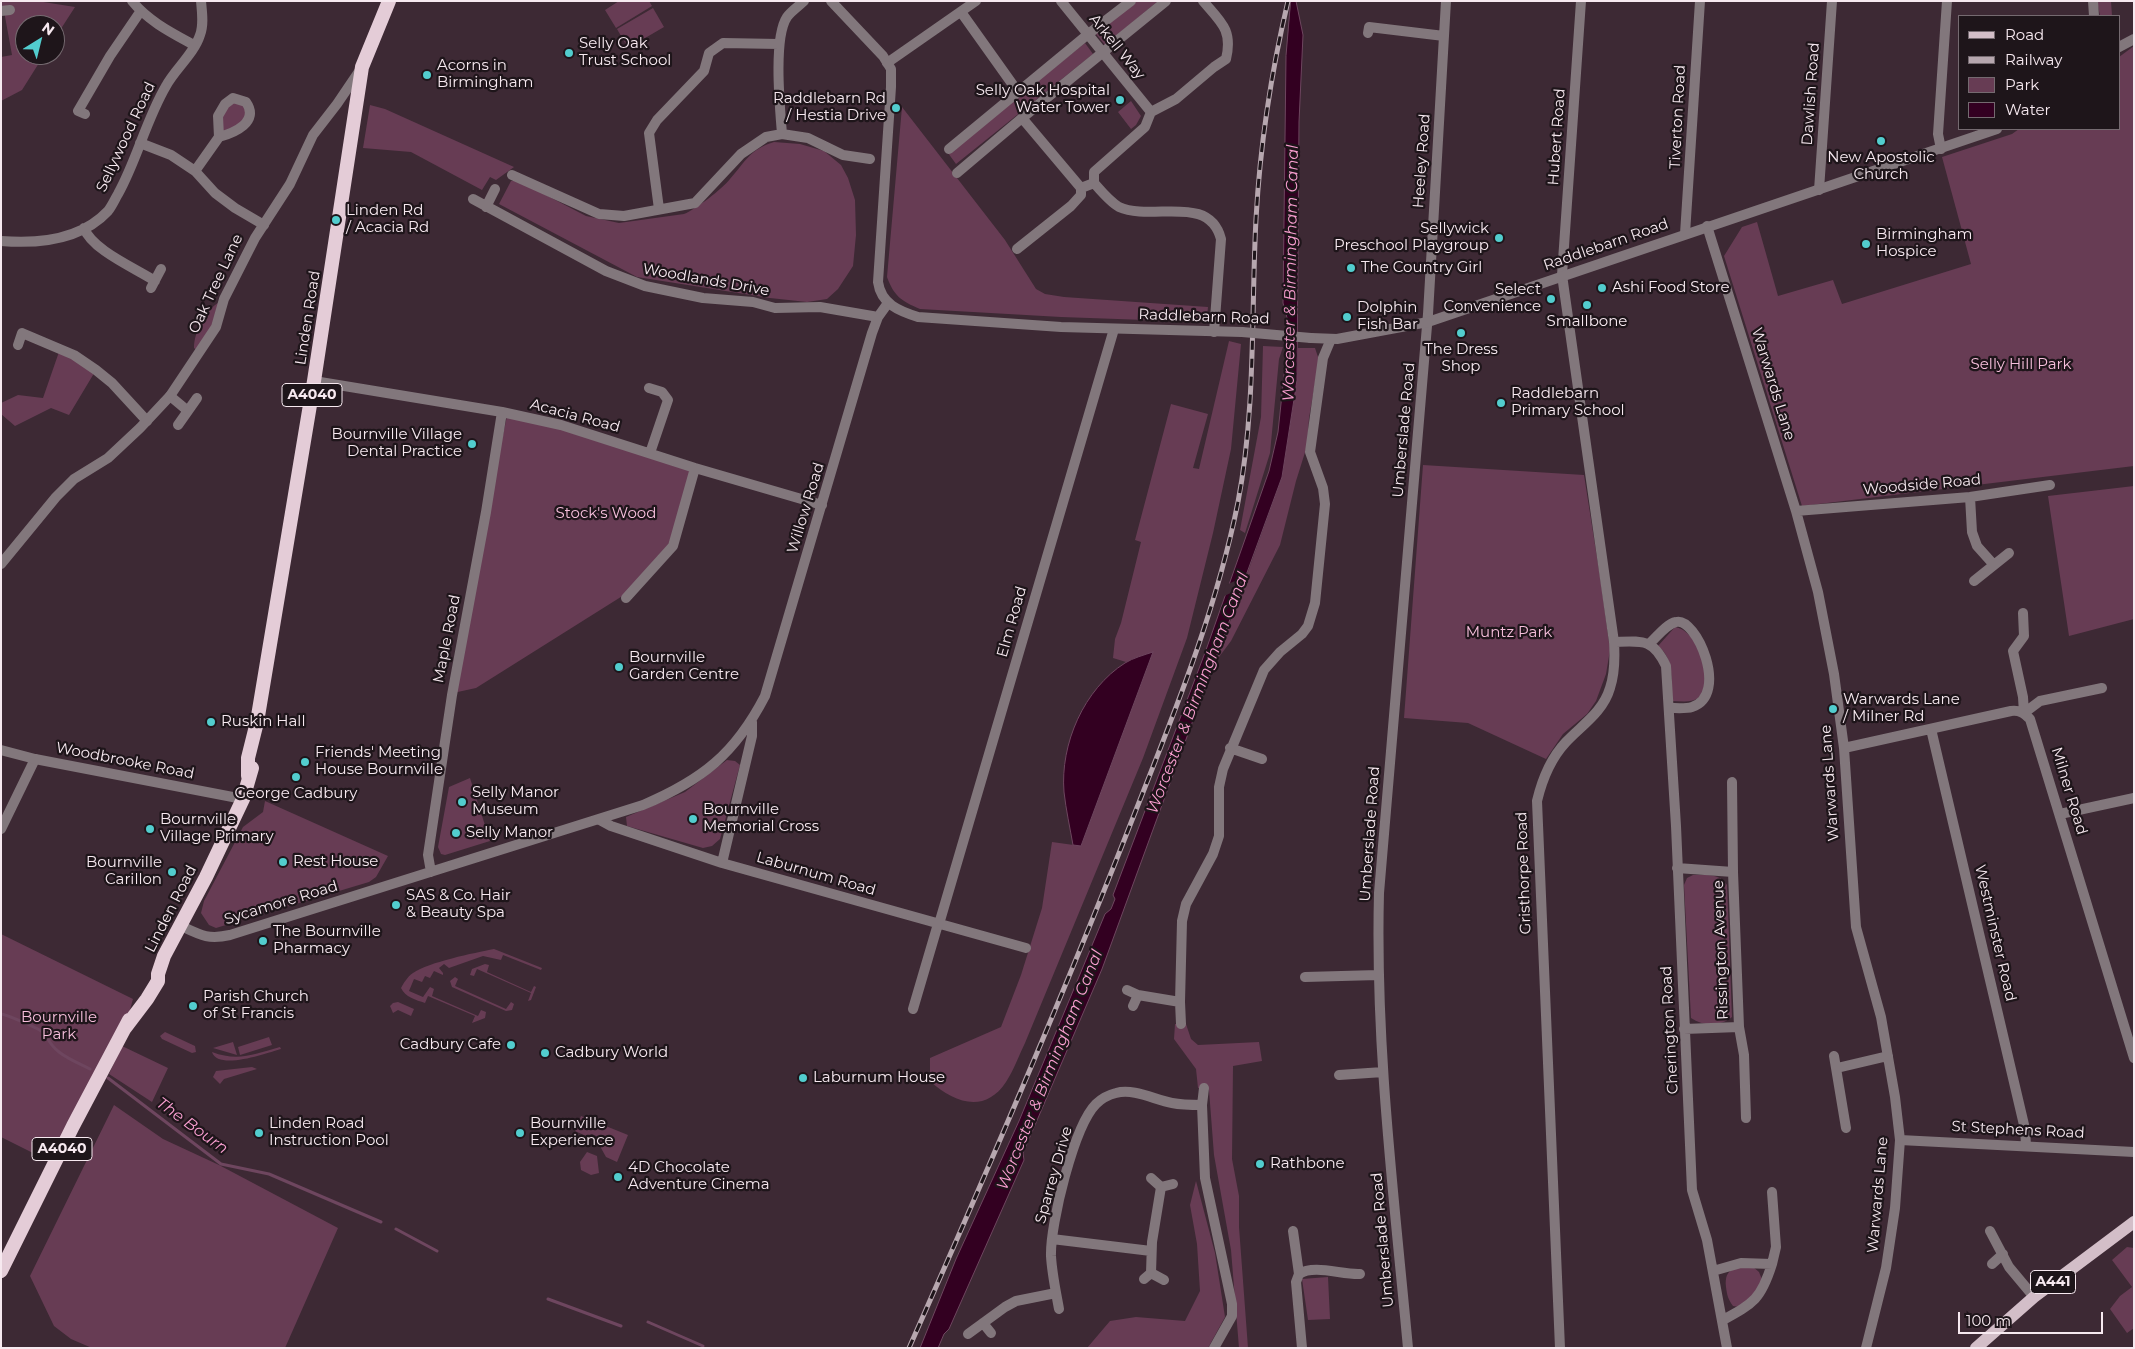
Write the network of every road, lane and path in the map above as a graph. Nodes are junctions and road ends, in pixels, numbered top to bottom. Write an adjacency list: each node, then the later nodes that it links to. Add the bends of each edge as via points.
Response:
1 (132, 1): 17 (street)
2 (201, 1): 25 (street, Sellywood Road, via 201,30)
3 (389, 1): 29 (highway, Oak Tree Lane / A4040)
4 (804, 1): 24 (street, via 787,17)
5 (831, 1): 28 (street)
6 (976, 1): 18 (street)
7 (1061, 1): 21 (street, Arkell Way)
8 (1132, 1): 21 (street)
9 (1166, 1): 27 (street)
10 (1203, 1): 32 (street, via 1228,35 1226,60 1176,99)
11 (1446, 1): 22 (street, Heeley Road)
12 (1581, 1): 58 (street, Hubert Road)
13 (1700, 1): 54 (street, Tiverton Road)
14 (1832, 1): 47 (street, Dawlish Road)
15 (1947, 1): 39 (street, via 1938,134)
16 (2093, 1): 19 (street)
17 (140, 12): 25 (street); 31 (street)
18 (960, 12): 28 (street); 30 (street)
19 (2094, 15)
20 (1368, 33): 22 (street, via 1369,28)
21 (1087, 35): 27 (street, Arkell Way); 30 (street)
22 (1444, 36): 61 (street, Heeley Road)
23 (2134, 38): 26 (street)
24 (779, 44): 35 (street); 50 (street, via 723,43 709,53 704,71 653,125 649,133)
25 (194, 45): 37 (street, Sellywood Road, via 154,107)
26 (2120, 46)
27 (1103, 53): 32 (street, Arkell Way); 33 (street)
28 (887, 63): 59 (street, via 891,87 878,282 879,293)
29 (362, 67): 51 (street, Oak Tree Lane, via 313,135 290,184); 66 (highway, Linden Road / A4040)
30 (1018, 92): 38 (street)
31 (79, 111)
32 (1151, 112): 44 (street, via 1146,127 1094,172)
33 (1025, 116): 42 (street); 46 (street)
34 (1995, 130): 39 (street, Raddlebarn Road)
35 (782, 134): 40 (street, via 808,138 844,154); 50 (street, via 753,144 695,203)
36 (219, 137): 41 (street)
37 (140, 143): 41 (street, via 171,155); 53 (street, Sellywood Road, via 124,183 108,210)
38 (950, 149)
39 (1941, 149): 47 (street, Raddlebarn Road)
40 (870, 159)
41 (195, 171): 51 (street, via 215,193)
42 (956, 173)
43 (512, 175): 50 (street, via 599,214 624,216)
44 (1094, 183): 46 (street); 63 (street, via 1118,206 1150,212 1197,212 1216,225 1221,239)
45 (495, 188): 49 (street)
46 (1081, 188): 56 (street, via 1081,195 1071,206)
47 (1819, 190): 52 (street, Raddlebarn Road)
48 (473, 199): 49 (street, Woodlands Drive)
49 (486, 207): 60 (street, Woodlands Drive, via 606,271 645,286 775,308 820,307)
50 (659, 209)
51 (264, 225): 68 (street, Oak Tree Lane, via 224,299 216,327)
52 (1708, 226): 54 (street, Raddlebarn Road); 79 (street, Warwards Lane)
53 (84, 228): 55 (street, Sellywood Road, via 47,241); 57 (street, via 87,237 153,284)
54 (1686, 234): 58 (street, Raddlebarn Road)
55 (1, 241)
56 (1018, 249)
57 (161, 269)
58 (1562, 275): 61 (street, Raddlebarn Road); 86 (street, Gristhorpe Road)
59 (888, 303): 60 (street, Willow Road); 62 (street, Raddlebarn Road, via 918,317)
60 (878, 317): 78 (street, Willow Road)
61 (1428, 322): 64 (street, Raddlebarn Road); 112 (street, Umberslade Road, via 1381,867)
62 (1114, 329): 63 (street, Raddlebarn Road); 109 (street, Elm Road)
63 (1214, 332): 64 (street, Raddlebarn Road, bridge)
64 (1331, 339): 93 (street, via 1323,358 1310,452 1323,488 1325,504 1316,603 1302,634 1264,670)
65 (18, 345): 72 (street, via 22,330 74,355 112,383)
66 (314, 381): 71 (street, Acacia Road); 101 (highway, Linden Road / A4040, via 257,722 256,758)
67 (649, 388): 74 (street, via 662,392 668,400)
68 (170, 396): 70 (street); 72 (street, Oak Tree Lane)
69 (197, 398): 70 (street)
70 (188, 411): 73 (street)
71 (502, 412): 74 (street, Acacia Road, via 561,425); 107 (street, Maple Road, via 452,695 428,855)
72 (147, 421): 81 (street, Oak Tree Lane, via 108,458 74,479)
73 (178, 425)
74 (650, 453): 75 (street, Acacia Road)
75 (695, 468): 78 (street, Acacia Road); 84 (street, via 673,546)
76 (2050, 485): 77 (street, Woodside Road)
77 (1970, 497): 79 (street, Woodside Road); 82 (street, via 1972,532 1977,546)
78 (822, 505): 91 (street, Willow Road, via 764,696)
79 (1796, 511): 94 (street, Warwards Lane, via 1818,592)
80 (2008, 553): 82 (street)
81 (1, 564)
82 (1994, 565): 83 (street)
83 (1974, 581)
84 (626, 598)
85 (2023, 613): 90 (street, via 2024,636 2013,651)
86 (1614, 642): 87 (street); 162 (street, Gristhorpe Road, via 1615,670 1610,690 1591,719 1559,751 1544,776 1536,801)
87 (1650, 644): 89 (street, Cherington Road, via 1660,651 1666,666); 89 (street, via 1677,621 1691,628 1706,655 1710,676 1707,696 1702,703 1691,708)
88 (2102, 688): 90 (street, via 2040,701)
89 (1669, 708): 106 (street, Cherington Road)
90 (2024, 713): 92 (street, via 2011,711); 102 (street, Milner Road, via 2030,719)
91 (752, 722): 96 (street, Willow Road); 105 (street, Willow Road, via 752,736)
92 (1931, 729): 94 (street); 133 (street, Westminster Road, via 2025,1130)
93 (1230, 748): 97 (street); 116 (street, via 1219,787 1219,836 1186,904 1182,921)
94 (1844, 748): 123 (street, Warwards Lane, via 1856,927 1881,1017)
95 (1, 750): 98 (street, Woodbrooke Road)
96 (724, 755): 103 (street, Sycamore Road, via 690,783)
97 (1265, 758)
98 (35, 759): 101 (street, Woodbrooke Road); 104 (street)
99 (1732, 782): 108 (street, Rissington Avenue)
100 (2134, 798): 102 (street)
101 (243, 799): 110 (highway, Linden Road / A4040)
102 (2060, 814): 124 (street, Milner Road)
103 (600, 820): 105 (street, Laburnum Road); 107 (street, Sycamore Road)
104 (1, 830)
105 (722, 863): 109 (street, Laburnum Road)
106 (1677, 868): 108 (street, Rissington Avenue); 121 (street, Cherington Road)
107 (431, 872): 110 (street, Sycamore Road, via 215,938 203,937)
108 (1733, 872): 120 (street, Rissington Avenue)
109 (939, 924): 111 (street, Laburnum Road); 118 (street, Elm Road)
110 (180, 926): 147 (highway, Linden Road / A4040, via 158,974 154,976 73,1126)
111 (1026, 948)
112 (1378, 975): 113 (street); 126 (street, Umberslade Road)
113 (1305, 977)
114 (1127, 990): 115 (street)
115 (1138, 995): 116 (street); 117 (street)
116 (1180, 1002): 119 (street)
117 (1133, 1006)
118 (913, 1009)
119 (1181, 1024)
120 (1738, 1027): 121 (street, Rissington Avenue); 130 (street, Rissington Avenue, via 1744,1055)
121 (1684, 1029): 148 (street, Cherington Road, via 1692,1190)
122 (1834, 1056): 125 (street)
123 (1888, 1056): 125 (street); 132 (street, Warwards Lane)
124 (2134, 1058)
125 (1837, 1068): 131 (street)
126 (1383, 1072): 127 (street); 161 (street, Umberslade Road)
127 (1339, 1075)
128 (1204, 1088): 129 (street)
129 (1202, 1105): 142 (street, Sparrey Drive, via 1173,1103 1127,1092 1106,1096 1095,1104 1075,1146); 159 (street, via 1206,1178 1232,1304 1232,1316)
130 (1746, 1118)
131 (1846, 1128)
132 (1900, 1140): 133 (street, St Stephens Road); 164 (street, Warwards Lane, via 1886,1268)
133 (2026, 1146): 134 (street, St Stephens Road)
134 (2134, 1152)
135 (1151, 1178): 137 (street)
136 (1173, 1184): 137 (street)
137 (1161, 1187): 143 (street)
138 (1772, 1192): 145 (street, via 1776,1247)
139 (2133, 1224): 153 (main road, A441)
140 (1293, 1231): 149 (street)
141 (1990, 1231): 144 (street)
142 (1052, 1239): 143 (street); 152 (street, Sparrey Drive)
143 (1151, 1251): 151 (street, via 1147,1276)
144 (2003, 1254): 146 (street); 153 (street, via 2009,1267)
145 (1772, 1264): 148 (street, via 1741,1263); 155 (street, via 1761,1293 1749,1306)
146 (1992, 1264)
147 (1, 1271)
148 (1713, 1271): 155 (street, Cherington Road)
149 (1299, 1274): 150 (street, via 1304,1270 1320,1269); 160 (street, via 1296,1282)
150 (1360, 1274)
151 (1164, 1280)
152 (1056, 1293): 154 (street, Sparrey Drive); 156 (street, via 1016,1301)
153 (2034, 1297): 165 (main road, A441)
154 (1058, 1309)
155 (1723, 1320): 163 (street, Cherington Road)
156 (983, 1323): 157 (street); 158 (street)
157 (991, 1333)
158 (968, 1334)
159 (1214, 1348)
160 (1302, 1348)
161 (1408, 1348)
162 (1560, 1348)
163 (1727, 1348)
164 (1866, 1348)
165 (1976, 1348)

